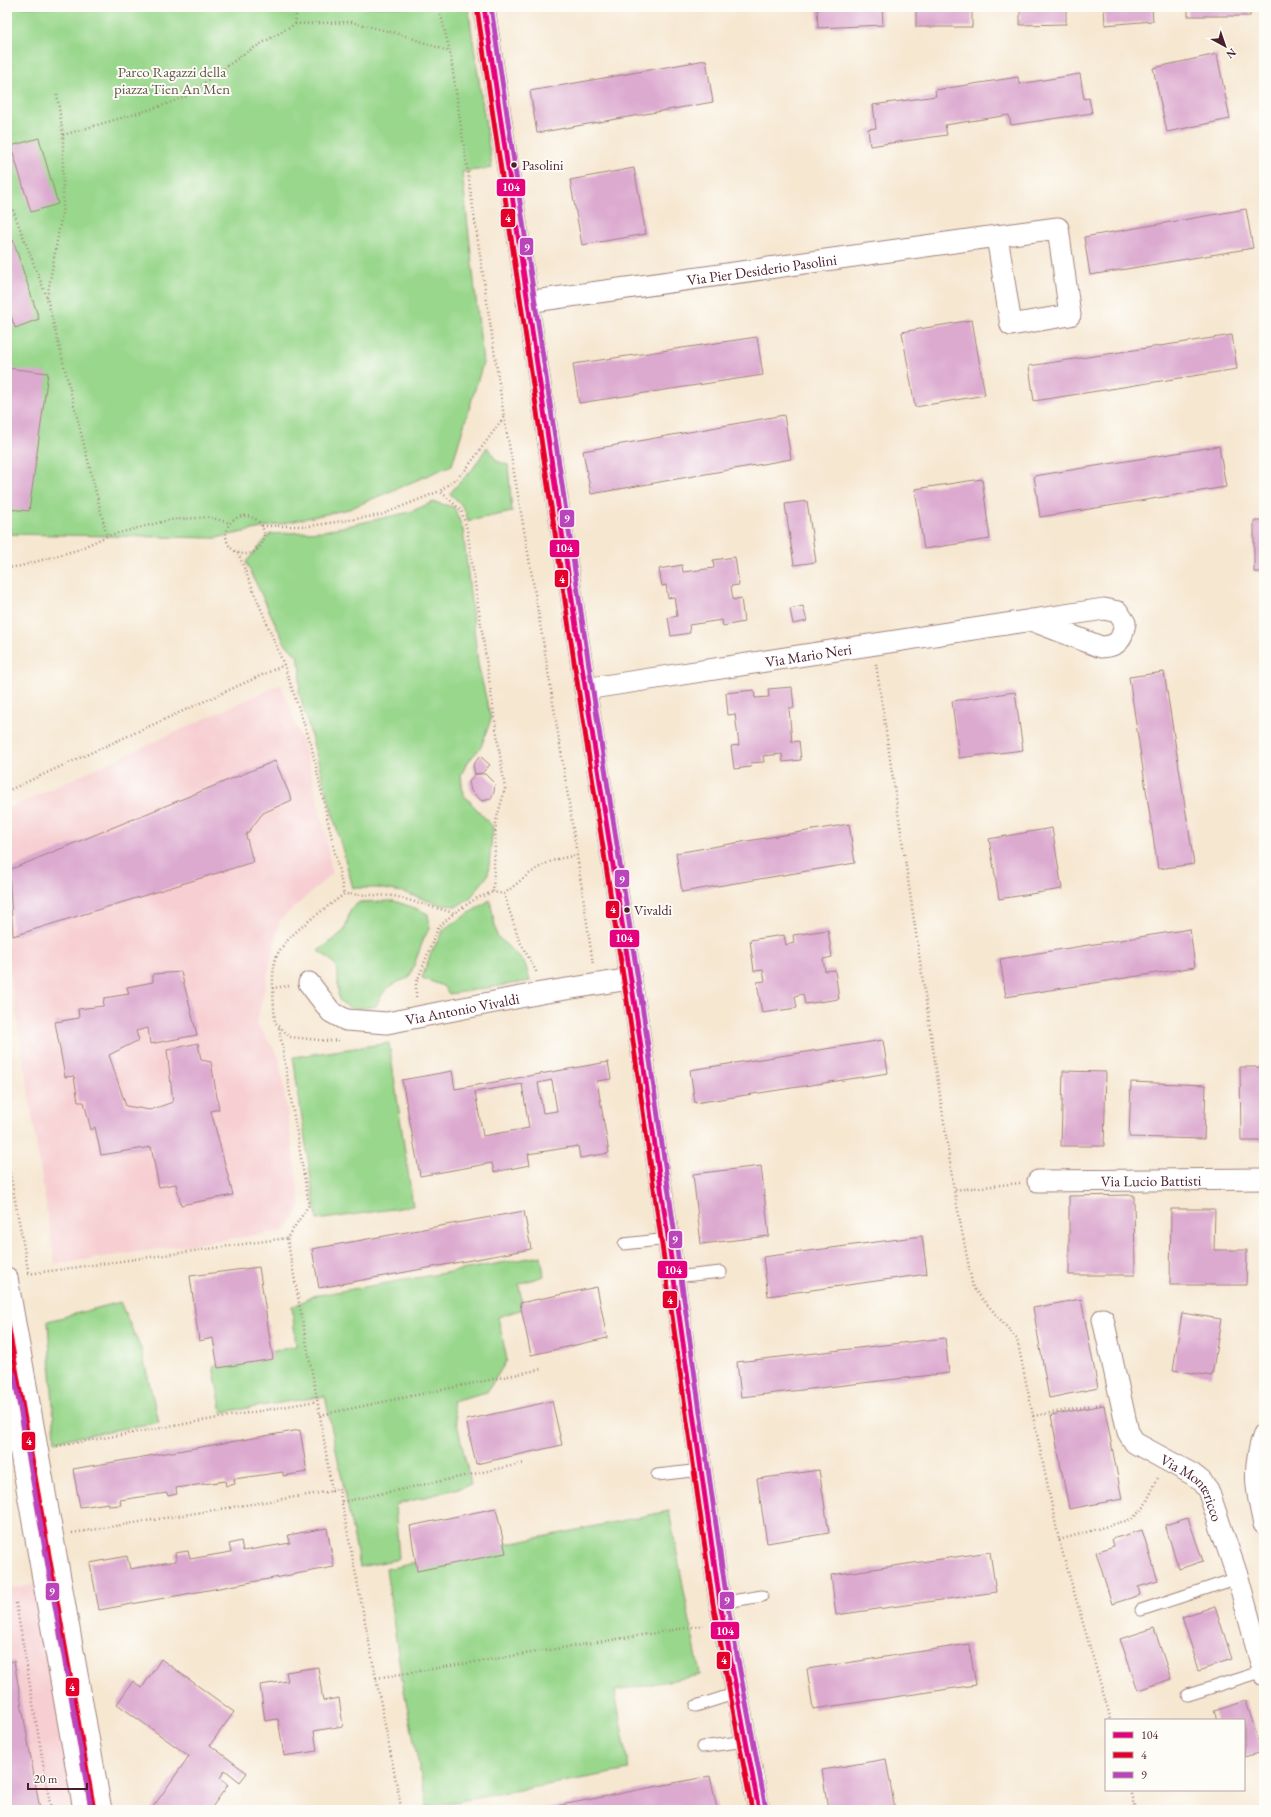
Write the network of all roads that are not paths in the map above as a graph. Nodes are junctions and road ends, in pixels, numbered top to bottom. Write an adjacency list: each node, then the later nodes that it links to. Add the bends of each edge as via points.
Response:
1 (484, 7): 3 (street)
2 (997, 236): 2 (street, Via Pier Desiderio Pasolini, via 1011,325 1070,315 1058,228); 3 (street, Via Pier Desiderio Pasolini)
3 (527, 302): 5 (street)
4 (1031, 620): 5 (street, Via Mario Neri)
5 (585, 689): 6 (street)
6 (630, 979): 7 (street, Via Antonio Vivaldi, via 387,1023 346,1020 331,1012); 10 (street)
7 (309, 983)
8 (1264, 1180): 9 (street, Via Lucio Battisti)
9 (1038, 1181)
10 (668, 1239): 11 (lane); 13 (street)
11 (624, 1244)
12 (722, 1272): 13 (lane)
13 (674, 1277): 18 (street)
14 (8, 1285): 23 (street)
15 (1103, 1319): 21 (street, Via Montericco, via 1131,1438 1135,1443 1192,1474 1208,1490)
16 (7, 1375): 23 (street)
17 (1264, 1434): 20 (street, via 1255,1468 1257,1497)
18 (702, 1470): 19 (lane); 24 (street)
19 (657, 1475)
20 (1264, 1524)
21 (1238, 1578): 25 (lane); 27 (street, Via Montericco)
22 (762, 1596): 24 (lane)
23 (55, 1597): 26 (street)
24 (720, 1603): 28 (street)
25 (1141, 1610)
26 (63, 1641): 33 (street); 34 (street)
27 (1264, 1672): 29 (lane)
28 (737, 1692): 30 (lane); 31 (street)
29 (1188, 1695)
30 (696, 1706)
31 (746, 1740): 32 (lane); 35 (street)
32 (702, 1747)
33 (84, 1810)
34 (101, 1810)
35 (759, 1810)

